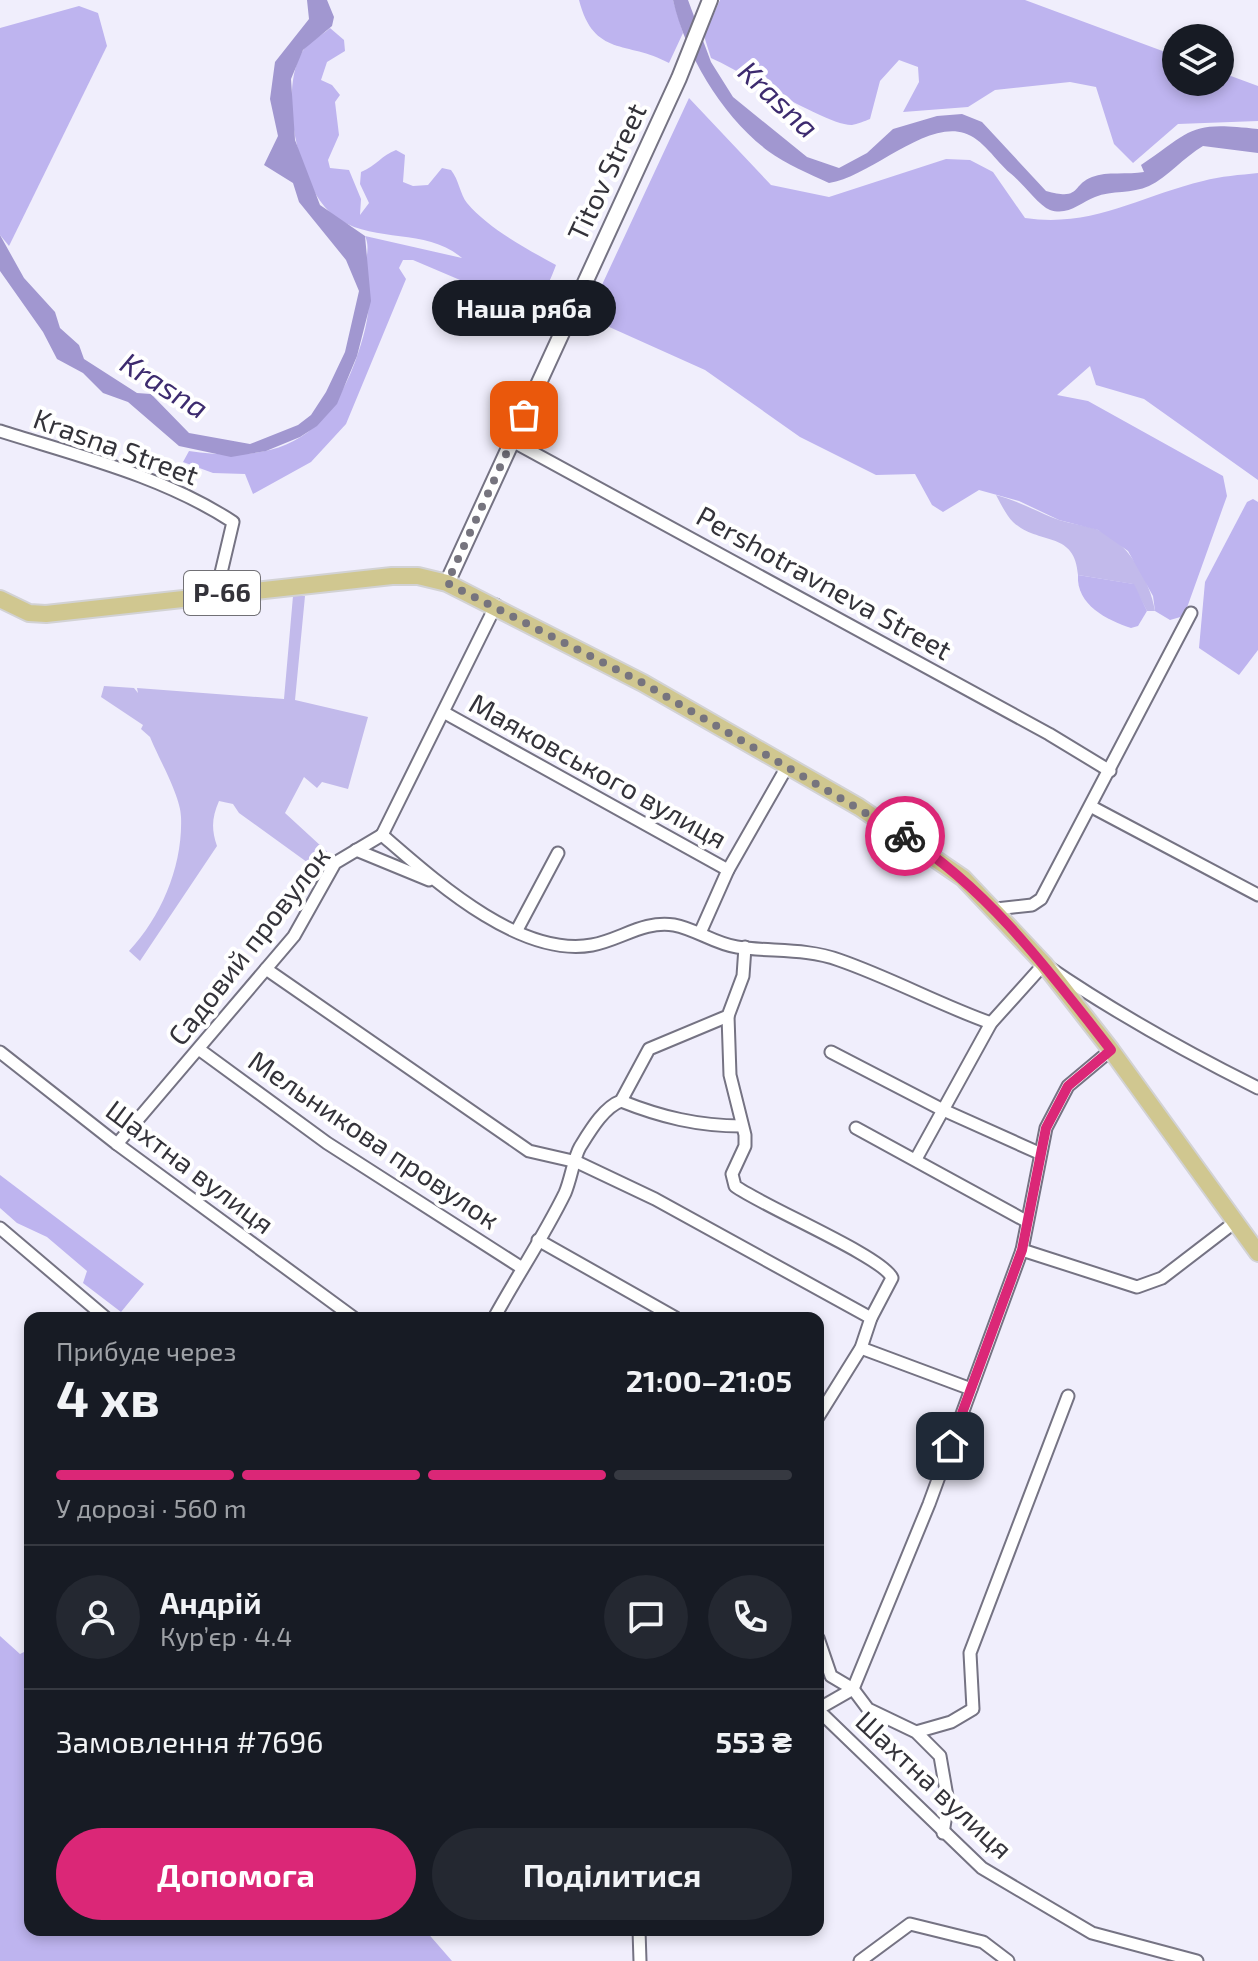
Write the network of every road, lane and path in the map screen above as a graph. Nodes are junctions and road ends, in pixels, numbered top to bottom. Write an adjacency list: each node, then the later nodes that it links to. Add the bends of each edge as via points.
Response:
1 (710, 0): 3 (street, Titov Street)
2 (0, 431): 5 (street, Krasna Street, via 133,473 233,522)
3 (512, 441): 4 (street, Titov Street); 11 (street, Pershotravneva Street)
4 (447, 583): 5 (main road, Р-66, via 418,576 363,576); 7 (main road, Р-66)
5 (216, 594): 6 (main road, Р-66, via 46,614)
6 (0, 599)
7 (496, 605): 9 (street); 10 (main road, Р-66)
8 (1191, 613): 11 (street)
9 (445, 713): 13 (street); 16 (street, Маяковського вулиця)
10 (788, 765): 16 (street); 19 (main road, Р-66, via 931,853)
11 (1110, 771): 12 (street)
12 (1092, 807): 18 (street); 19 (street, via 1041,899)
13 (382, 835): 14 (street, Садовий провулок); 17 (street)
14 (356, 850): 17 (street); 24 (street, Садовий провулок, via 335,863 294,936)
15 (558, 853): 20 (street)
16 (728, 870): 21 (street)
17 (439, 884): 20 (street, via 485,916)
18 (1258, 895)
19 (996, 909): 23 (main road, Р-66)
20 (517, 930): 21 (street, via 554,946 592,945 653,924)
21 (700, 933): 22 (street)
22 (745, 947): 25 (street, via 743,976); 26 (street, via 839,960)
23 (1044, 964): 26 (street); 28 (main road, Р-66); 31 (street, via 1199,1060)
24 (266, 969): 27 (street, Садовий провулок); 39 (street, via 529,1151)
25 (728, 1016): 32 (street, via 649,1049); 34 (street, via 730,1075)
26 (991, 1023): 33 (street)
27 (200, 1050): 36 (street, Садовий провулок); 46 (street, Мельникова провулок, via 327,1143)
28 (1111, 1050): 37 (street, via 1068,1086); 41 (main road, Р-66)
29 (0, 1052): 36 (street, Шахтна вулиця)
30 (831, 1052): 33 (street)
31 (1258, 1088)
32 (617, 1103): 34 (street, via 660,1117); 39 (street, via 577,1151)
33 (941, 1109): 37 (street); 38 (street)
34 (742, 1126): 51 (street, via 745,1146 732,1174 735,1186 890,1272 889,1287)
35 (856, 1128): 38 (street)
36 (117, 1144): 48 (street, Шахтна вулиця)
37 (1039, 1153): 40 (street, via 1038,1186)
38 (916, 1159): 40 (street)
39 (577, 1162): 43 (street); 51 (street, via 703,1224)
40 (1026, 1221): 44 (street)
41 (1235, 1222): 44 (street, via 1162,1278 1137,1287); 45 (main road, Р-66)
42 (0, 1228): 47 (street)
43 (538, 1240): 46 (street); 50 (street)
44 (1022, 1250): 53 (street)
45 (1258, 1253)
46 (522, 1268): 49 (street)
47 (99, 1312)
48 (346, 1312)
49 (497, 1312)
50 (665, 1312)
51 (871, 1318): 52 (street)
52 (861, 1348): 53 (street); 54 (street)
53 (971, 1389): 57 (street)
54 (824, 1394)
55 (1068, 1396): 60 (street, via 970,1653 973,1709)
56 (824, 1656): 57 (street, via 831,1676)
57 (853, 1689): 58 (street); 60 (street, via 868,1709)
58 (824, 1706)
59 (824, 1716): 61 (street, Шахтна вулиця)
60 (916, 1732): 61 (street, via 940,1756 948,1802)
61 (943, 1833): 66 (street, Шахтна вулиця, via 982,1868 1092,1933)
62 (639, 1936): 63 (street)
63 (640, 1961)
64 (860, 1961): 65 (street, via 910,1924 983,1942)
65 (1008, 1961)
66 (1197, 1961)

